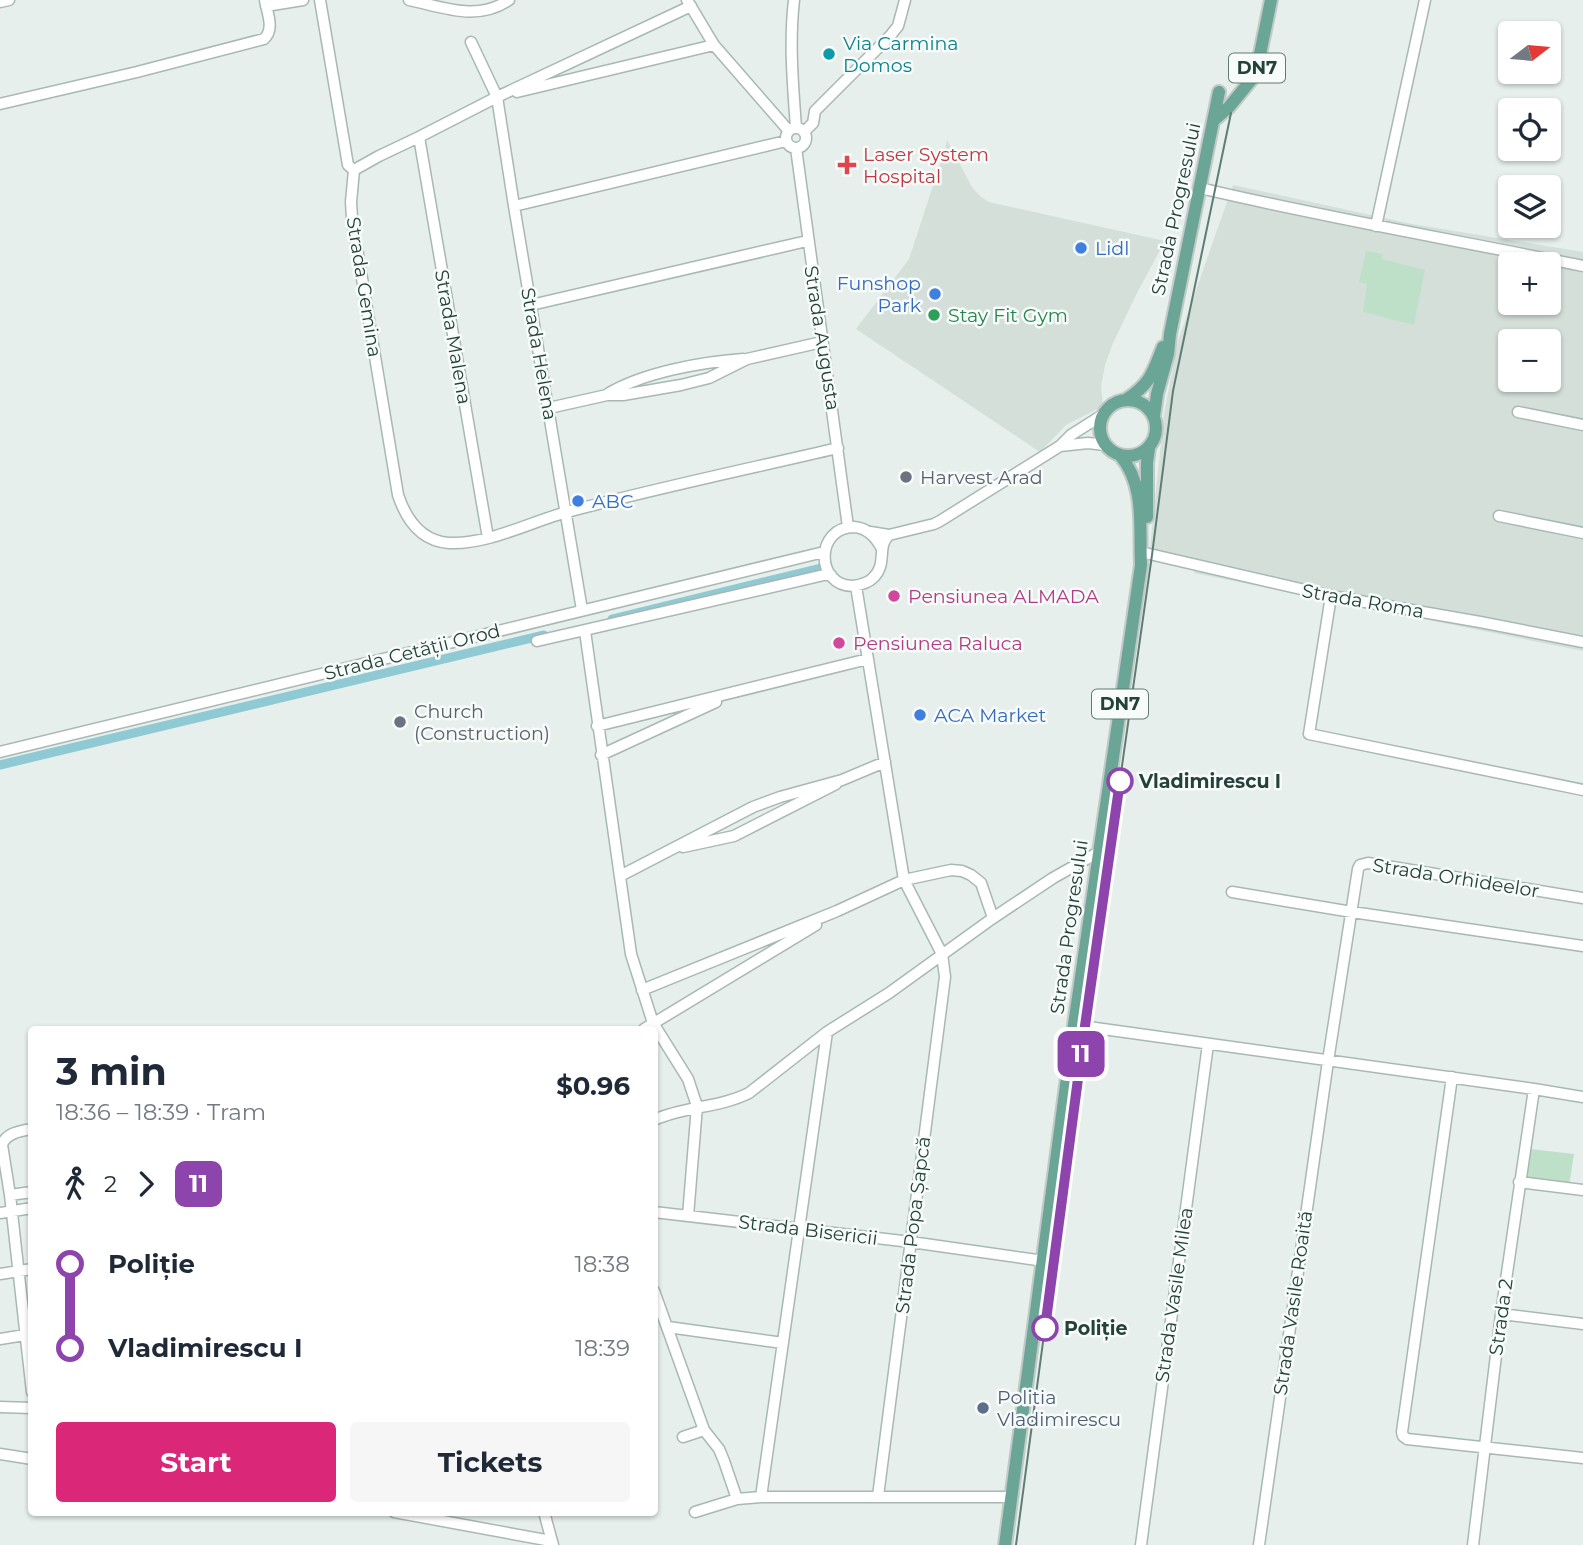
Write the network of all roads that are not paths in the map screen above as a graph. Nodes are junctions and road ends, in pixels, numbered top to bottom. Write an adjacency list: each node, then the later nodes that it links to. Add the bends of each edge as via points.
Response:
1 (9, 0): 10 (street)
2 (303, 0): 11 (street)
3 (320, 0): 22 (street, via 348,165)
4 (409, 0): 5 (street, via 474,13)
5 (509, 0)
6 (794, 0): 19 (street)
7 (905, 0): 19 (street, via 898,26 890,36 815,111 813,123)
8 (1271, 0): 18 (main road, DN7, via 1256,74)
9 (1425, 0): 25 (street)
10 (0, 2)
11 (265, 3): 17 (street, via 270,32 260,41)
12 (689, 3): 14 (street); 16 (street)
13 (471, 41): 16 (street, Strada Helena)
14 (714, 45): 16 (street); 19 (street)
15 (1219, 92): 18 (main road, Strada Progresului / DN7)
16 (497, 97): 20 (street); 24 (street, Strada Helena)
17 (0, 104)
18 (1213, 121): 23 (main road, Strada Progresului / DN7)
19 (794, 133): 21 (street, via 790,146); 21 (street, via 806,137); 24 (street)
20 (419, 137): 22 (street); 50 (street, Strada Malena)
21 (796, 148): 26 (street, Strada Augusta)
22 (354, 170): 50 (street, Strada Gemina, via 352,218 402,507 422,533 436,540)
23 (1200, 188): 25 (street); 29 (main road, Strada Progresului / DN7)
24 (514, 206): 28 (street, Strada Helena)
25 (1376, 226): 27 (street)
26 (807, 241): 28 (street); 30 (street, Strada Augusta)
27 (1583, 265)
28 (531, 305): 34 (street, Strada Helena)
29 (1170, 334): 33 (main road, Strada Progresului / DN7, via 1148,381); 37 (main road, Strada Progresului / DN7)
30 (822, 342): 31 (street); 41 (street, Strada Augusta)
31 (747, 359): 32 (street, via 680,369); 32 (street, via 700,380)
32 (607, 395): 34 (street)
33 (1127, 399): 36 (main road, DN7); 37 (main road, via 1143,404)
34 (549, 408): 44 (street, Strada Helena)
35 (1518, 412): 38 (street)
36 (1104, 414): 39 (main road, via 1100,429); 40 (street)
37 (1154, 416): 42 (main road, DN7, via 1156,433)
38 (1583, 425)
39 (1105, 445): 40 (street); 43 (main road, DN7)
40 (1060, 446): 49 (street, via 940,522)
41 (838, 448): 44 (street, Strada Gemina); 46 (street, Strada Augusta)
42 (1149, 448): 43 (main road, via 1132,456); 53 (main road, Strada Progresului / DN7)
43 (1120, 455): 53 (main road, Strada Progresului / DN7, via 1132,472 1136,489)
44 (566, 512): 50 (street, Strada Gemina); 57 (street, Strada Helena)
45 (1499, 516): 48 (street)
46 (848, 527): 47 (street); 52 (street, via 832,536)
47 (870, 532): 49 (street); 51 (street)
48 (1583, 533)
49 (890, 534): 51 (street)
50 (488, 538)
51 (882, 549): 55 (street, via 880,569)
52 (824, 552): 54 (street); 57 (street, Strada Cetății Orod)
53 (1143, 559): 56 (street, Strada Roma); 70 (main road, Strada Progresului / DN7)
54 (831, 575): 55 (street, via 842,584); 58 (street)
55 (856, 586): 61 (street)
56 (1331, 596): 60 (street, Strada Roma); 68 (street, via 1309,734)
57 (582, 610): 64 (street, Strada Cetății Orod)
58 (585, 631): 59 (street); 63 (street)
59 (537, 641)
60 (1583, 642)
61 (868, 659): 62 (street); 66 (street)
62 (739, 692): 63 (street); 65 (street)
63 (597, 726): 65 (street)
64 (0, 752)
65 (601, 755): 71 (street)
66 (885, 762): 67 (street); 72 (street)
67 (842, 780): 69 (street, via 753,807); 69 (street, via 734,836)
68 (1583, 790)
69 (675, 848): 71 (street)
70 (1099, 852): 77 (street); 81 (main road, Strada Progresului / DN7)
71 (620, 876): 80 (street, via 631,954)
72 (904, 880): 75 (street); 77 (street, via 962,871 981,883); 79 (street)
73 (1231, 892): 76 (street)
74 (1583, 898): 76 (street, Strada Orhideelor, via 1368,863 1358,869)
75 (837, 911): 80 (street); 82 (street)
76 (1352, 912): 78 (street); 86 (street, Strada Orhideelor)
77 (993, 918): 79 (street)
78 (1583, 946)
79 (942, 954): 83 (street); 102 (street, Strada Popa Șapcă, via 945,977)
80 (642, 990): 82 (street)
81 (1074, 1025): 85 (street); 103 (main road, Strada Progresului / DN7)
82 (648, 1026)
83 (827, 1032): 90 (street, via 749,1093); 101 (street)
84 (658, 1039): 90 (street, via 688,1079)
85 (1208, 1044): 86 (street); 132 (street, Strada Vasile Milea)
86 (1328, 1061): 87 (street); 133 (street, Strada Vasile Roaită)
87 (1452, 1077): 88 (street); 119 (street, via 1402,1432 1407,1439)
88 (1534, 1089): 89 (street); 93 (street, Strada 2)
89 (1583, 1097)
90 (697, 1106): 91 (street); 100 (street)
91 (658, 1118)
92 (28, 1130): 96 (street, via 4,1141)
93 (1520, 1182): 94 (street); 108 (street, Strada 2)
94 (1583, 1190)
95 (28, 1193): 96 (street)
96 (10, 1195): 98 (street)
97 (28, 1209): 98 (street)
98 (5, 1212): 105 (street)
99 (658, 1212): 100 (street, Strada Bisericii)
100 (688, 1216): 101 (street, Strada Bisericii)
101 (800, 1228): 102 (street, Strada Bisericii); 114 (street)
102 (911, 1242): 103 (street, Strada Bisericii); 123 (street, Strada Popa Șapcă)
103 (1044, 1261): 125 (main road, Strada Progresului / DN7)
104 (28, 1270): 105 (street)
105 (17, 1271): 106 (street); 111 (street)
106 (0, 1274)
107 (658, 1301): 110 (street)
108 (1501, 1314): 109 (street); 119 (street, Strada 2)
109 (1583, 1324)
110 (668, 1327): 114 (street); 117 (street)
111 (28, 1329)
112 (28, 1334): 113 (street)
113 (0, 1339)
114 (783, 1343): 124 (street)
115 (0, 1407): 116 (street)
116 (28, 1408)
117 (704, 1430): 118 (street); 126 (street, via 719,1449)
118 (683, 1437)
119 (1484, 1447): 122 (street); 134 (street, Strada 2)
120 (0, 1454): 121 (street)
121 (28, 1458)
122 (1583, 1458)
123 (878, 1496): 124 (street); 125 (street)
124 (761, 1497): 126 (street)
125 (1012, 1497): 131 (main road, Strada Progresului / DN7)
126 (737, 1499): 127 (street)
127 (695, 1512)
128 (414, 1516): 130 (street)
129 (545, 1516): 130 (street)
130 (552, 1543)
131 (1005, 1545)
132 (1141, 1545)
133 (1259, 1545)
134 (1473, 1545)

